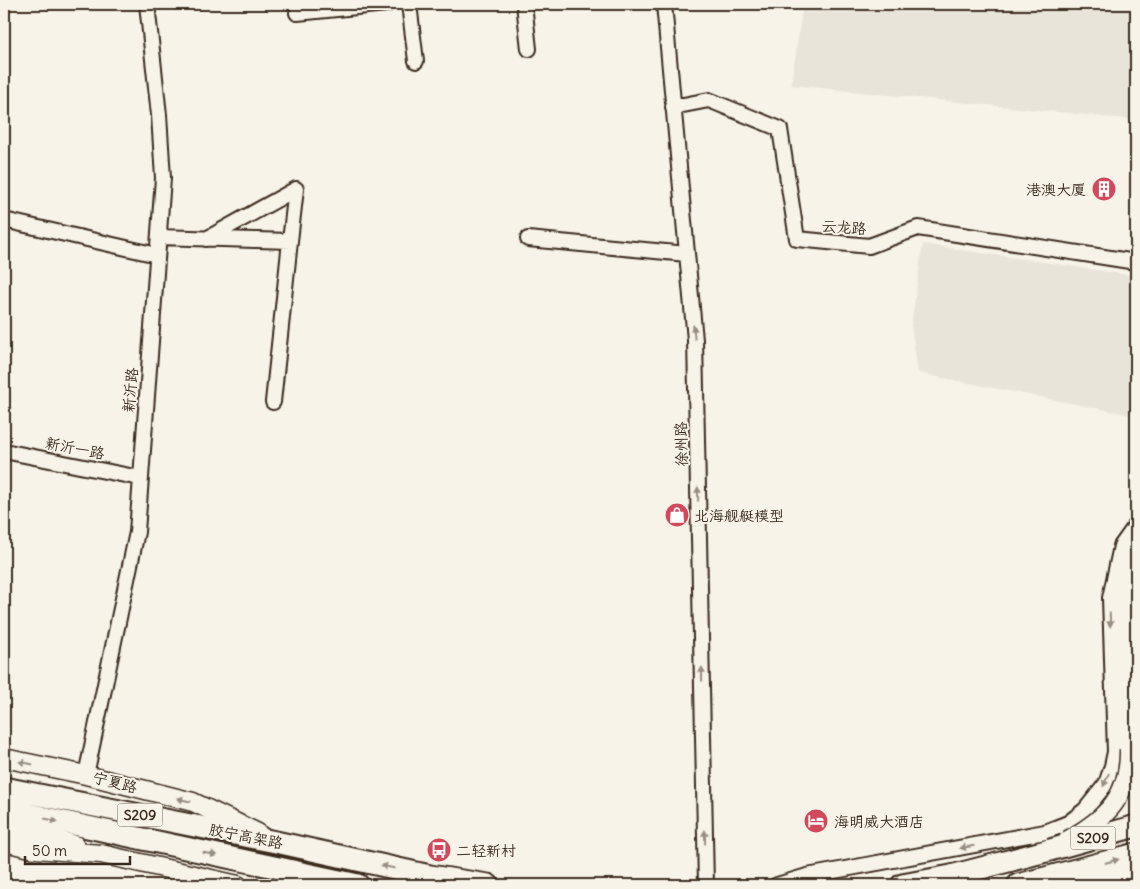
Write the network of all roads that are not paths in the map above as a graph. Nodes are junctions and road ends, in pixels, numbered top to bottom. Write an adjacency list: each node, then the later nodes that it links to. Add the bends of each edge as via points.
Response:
1 (147, 4): 11 (street, 新沂路, via 163,178)
2 (387, 4): 6 (street)
3 (409, 4): 8 (street)
4 (524, 4): 7 (street)
5 (664, 4): 9 (street, 徐州路)
6 (297, 13)
7 (529, 49)
8 (416, 61)
9 (673, 107): 15 (street, 徐州路); 17 (street, 云龙路, via 709,100 780,129 797,239 869,246 918,228)
10 (4, 220): 16 (street)
11 (159, 237): 12 (street); 16 (street, 新沂路)
12 (206, 239): 14 (street); 14 (street, via 296,189)
13 (528, 239): 15 (street)
14 (290, 241): 18 (street)
15 (687, 254): 41 (street, 徐州路, one-way to 15, via 695,340)
16 (157, 255): 20 (street, 新沂路)
17 (1136, 262)
18 (273, 402)
19 (4, 450): 20 (street, 新沂一路)
20 (140, 478): 26 (street, 新沂路, via 137,532)
21 (1136, 525): 29 (street, one-way to 29, via 1120,546 1110,598 1115,752 1106,784 1085,810)
22 (1136, 546): 34 (main road, bridge, via 1124,571 1120,593 1129,749 1125,782 1114,804 1099,821)
23 (1136, 576): 24 (main road, via 1132,585 1132,602)
24 (1136, 662)
25 (4, 758): 26 (main road, 宁夏路, one-way to 25)
26 (86, 775): 33 (main road, 宁夏路, one-way to 26, via 193,802)
27 (4, 788): 33 (highway, 胶宁高架路 / S209)
28 (4, 809): 39 (highway, 胶宁高架路 / S209, one-way to 39)
29 (1068, 823): 42 (street, one-way to 42, via 1045,832 806,876); 46 (street, via 1085,847 1089,859)
30 (4, 824): 35 (main road)
31 (1136, 826): 34 (highway, S209, bridge)
32 (4, 842): 35 (main road, via 34,849)
33 (276, 842): 40 (highway, 胶宁高架路 / S209, one-way to 33, via 430,876)
34 (1050, 850): 43 (highway, S209, via 951,876)
35 (101, 854): 38 (main road)
36 (1136, 854): 44 (highway, S209, one-way to 36, bridge)
37 (1136, 870): 45 (main road, bridge)
38 (238, 885)
39 (358, 885)
40 (488, 885)
41 (706, 885)
42 (777, 885)
43 (902, 885)
44 (1018, 885)
45 (1082, 885)
46 (1088, 885)

